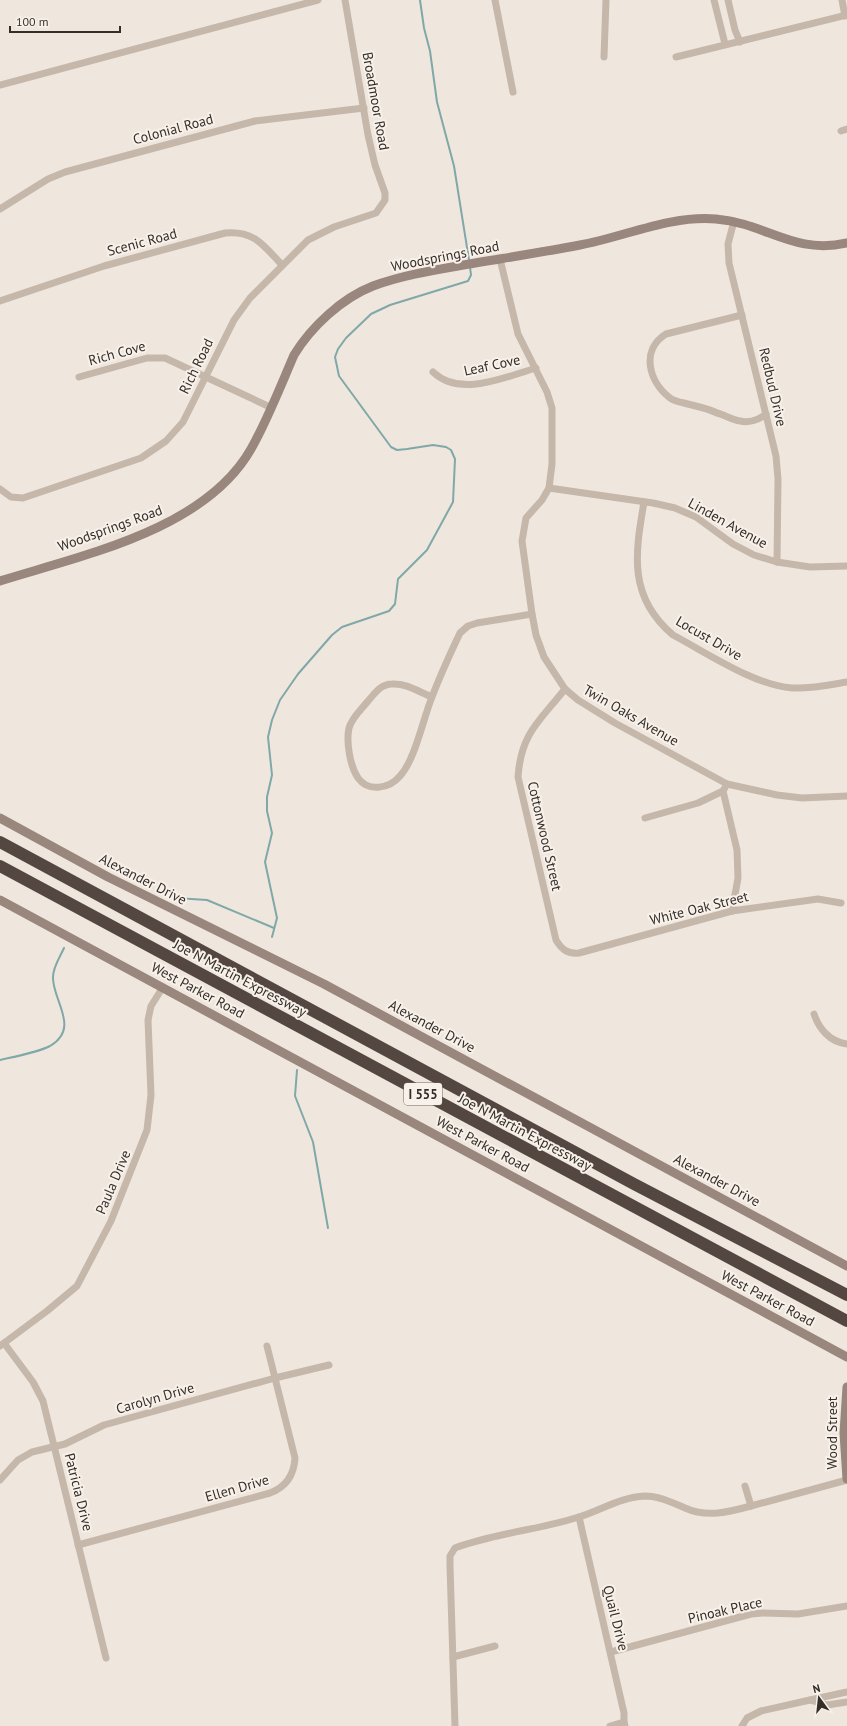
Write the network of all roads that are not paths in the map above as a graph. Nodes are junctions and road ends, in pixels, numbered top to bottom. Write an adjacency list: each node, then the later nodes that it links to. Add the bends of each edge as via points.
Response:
1 (318, 0): 13 (street)
2 (345, 0): 15 (street, Broadmoor Road)
3 (495, 0): 14 (street)
4 (606, 0): 11 (street)
5 (714, 0): 10 (street)
6 (728, 0): 9 (street)
7 (842, 0): 8 (street)
8 (846, 15): 9 (street)
9 (740, 42): 10 (street)
10 (725, 44): 12 (street)
11 (604, 57)
12 (676, 58)
13 (0, 85)
14 (513, 92)
15 (364, 108): 16 (street, Broadmoor Road, via 371,150 385,193); 17 (street, Colonial Road, via 255,121 65,172 48,179)
16 (383, 205): 21 (street, Rich Road, via 374,214 314,236)
17 (0, 209)
18 (734, 221): 19 (street, Woodsprings Road, via 807,246); 20 (street, Woodsprings Road, via 696,218 581,245); 23 (street, Redbud Drive, via 728,253)
19 (847, 243)
20 (500, 259): 24 (street, Twin Oaks Avenue, via 518,334); 28 (street, Woodsprings Road, via 408,275 355,295 319,322 302,342)
21 (282, 265): 22 (street, Scenic Road, via 253,237 243,233 225,233 104,266); 26 (street, Rich Road, via 250,298 234,320)
22 (0, 301)
23 (742, 316): 29 (street, Redbud Drive); 29 (street, via 666,334 652,348 650,368 658,386 675,401 739,421 756,420)
24 (536, 368): 25 (street, Leaf Cove, via 467,385 443,380); 30 (street, Twin Oaks Avenue, via 552,408 552,464)
25 (433, 372)
26 (206, 376): 27 (street, Rich Cove, via 172,360 156,356); 28 (street, Rich Cove); 31 (street, Rich Road, via 183,422 170,438 134,461 23,498 8,496)
27 (79, 377)
28 (270, 407): 35 (street, Woodsprings Road, via 251,449 239,465 208,498 191,510 111,546)
29 (766, 414): 33 (street, Redbud Drive, via 776,456 778,479)
30 (549, 488): 32 (street, Linden Avenue); 36 (street, Twin Oaks Avenue, via 526,518 523,529 524,560)
31 (0, 489)
32 (644, 502): 33 (street, Linden Avenue, via 688,513 754,555); 37 (street, Locust Drive, via 636,553 639,584 650,610 666,629 755,678 776,686 804,688)
33 (777, 562): 34 (street, Linden Avenue, via 810,567)
34 (847, 566)
35 (0, 581)
36 (532, 614): 38 (street, Twin Oaks Avenue, via 544,657); 39 (street, via 468,626 460,633)
37 (847, 682)
38 (565, 689): 40 (street, Twin Oaks Avenue, via 615,723); 49 (street, Cottonwood Street, via 530,731 519,760 518,778 556,940)
39 (432, 697): 39 (street, via 409,761 396,782 379,787 364,784 358,778 348,742 353,718 377,690 391,684 403,685)
40 (725, 787): 41 (street, Twin Oaks Avenue, via 802,798); 43 (street, via 698,803); 48 (street, via 738,858 738,878)
41 (847, 796)
42 (0, 818): 53 (street, Alexander Drive, via 108,877 324,984)
43 (645, 818)
44 (0, 842): 54 (highway, Joe N Martin Expressway / I 555, via 627,1180)
45 (0, 866): 55 (highway, Joe N Martin Expressway / I 555)
46 (0, 900): 50 (street, West Parker Road)
47 (841, 903): 48 (street, White Oak Street, via 818,898)
48 (732, 912): 49 (street, White Oak Street, via 579,953)
49 (566, 951)
50 (163, 987): 56 (street, Paula Drive, via 151,1006 148,1020 151,1095 147,1130 111,1221 77,1286); 58 (street, West Parker Road)
51 (814, 1014): 52 (street, via 820,1028 837,1041)
52 (847, 1044)
53 (847, 1266)
54 (847, 1295)
55 (847, 1321)
56 (2, 1344): 62 (street, Patricia Drive, via 41,1396)
57 (267, 1346): 60 (street, Ellen Drive)
58 (847, 1357)
59 (329, 1365): 60 (street, Carolyn Drive)
60 (274, 1378): 62 (street, Carolyn Drive, via 104,1425 65,1444); 68 (street, Ellen Drive, via 295,1458 292,1476 282,1486 270,1493)
61 (847, 1387): 63 (street, Wood Street, via 844,1433)
62 (54, 1446): 64 (street, Carolyn Drive, via 21,1458); 68 (street, Patricia Drive)
63 (847, 1479): 66 (street)
64 (0, 1480)
65 (745, 1486): 66 (street)
66 (751, 1506): 67 (street, via 719,1514 686,1509 663,1499 647,1496 626,1499)
67 (579, 1517): 71 (street, Quail Drive); 72 (street, via 455,1548 450,1556)
68 (78, 1546): 73 (street, Patricia Drive)
69 (847, 1606): 71 (street, Pinoak Place, via 798,1614 751,1614)
70 (495, 1646): 72 (street)
71 (611, 1652): 77 (street, Quail Drive)
72 (453, 1657): 78 (street)
73 (106, 1658)
74 (847, 1692): 75 (street)
75 (810, 1700): 76 (street, via 827,1704); 80 (street, via 761,1711 747,1718)
76 (847, 1702)
77 (624, 1724): 79 (street)
78 (455, 1726)
79 (610, 1726)
80 (742, 1726)

